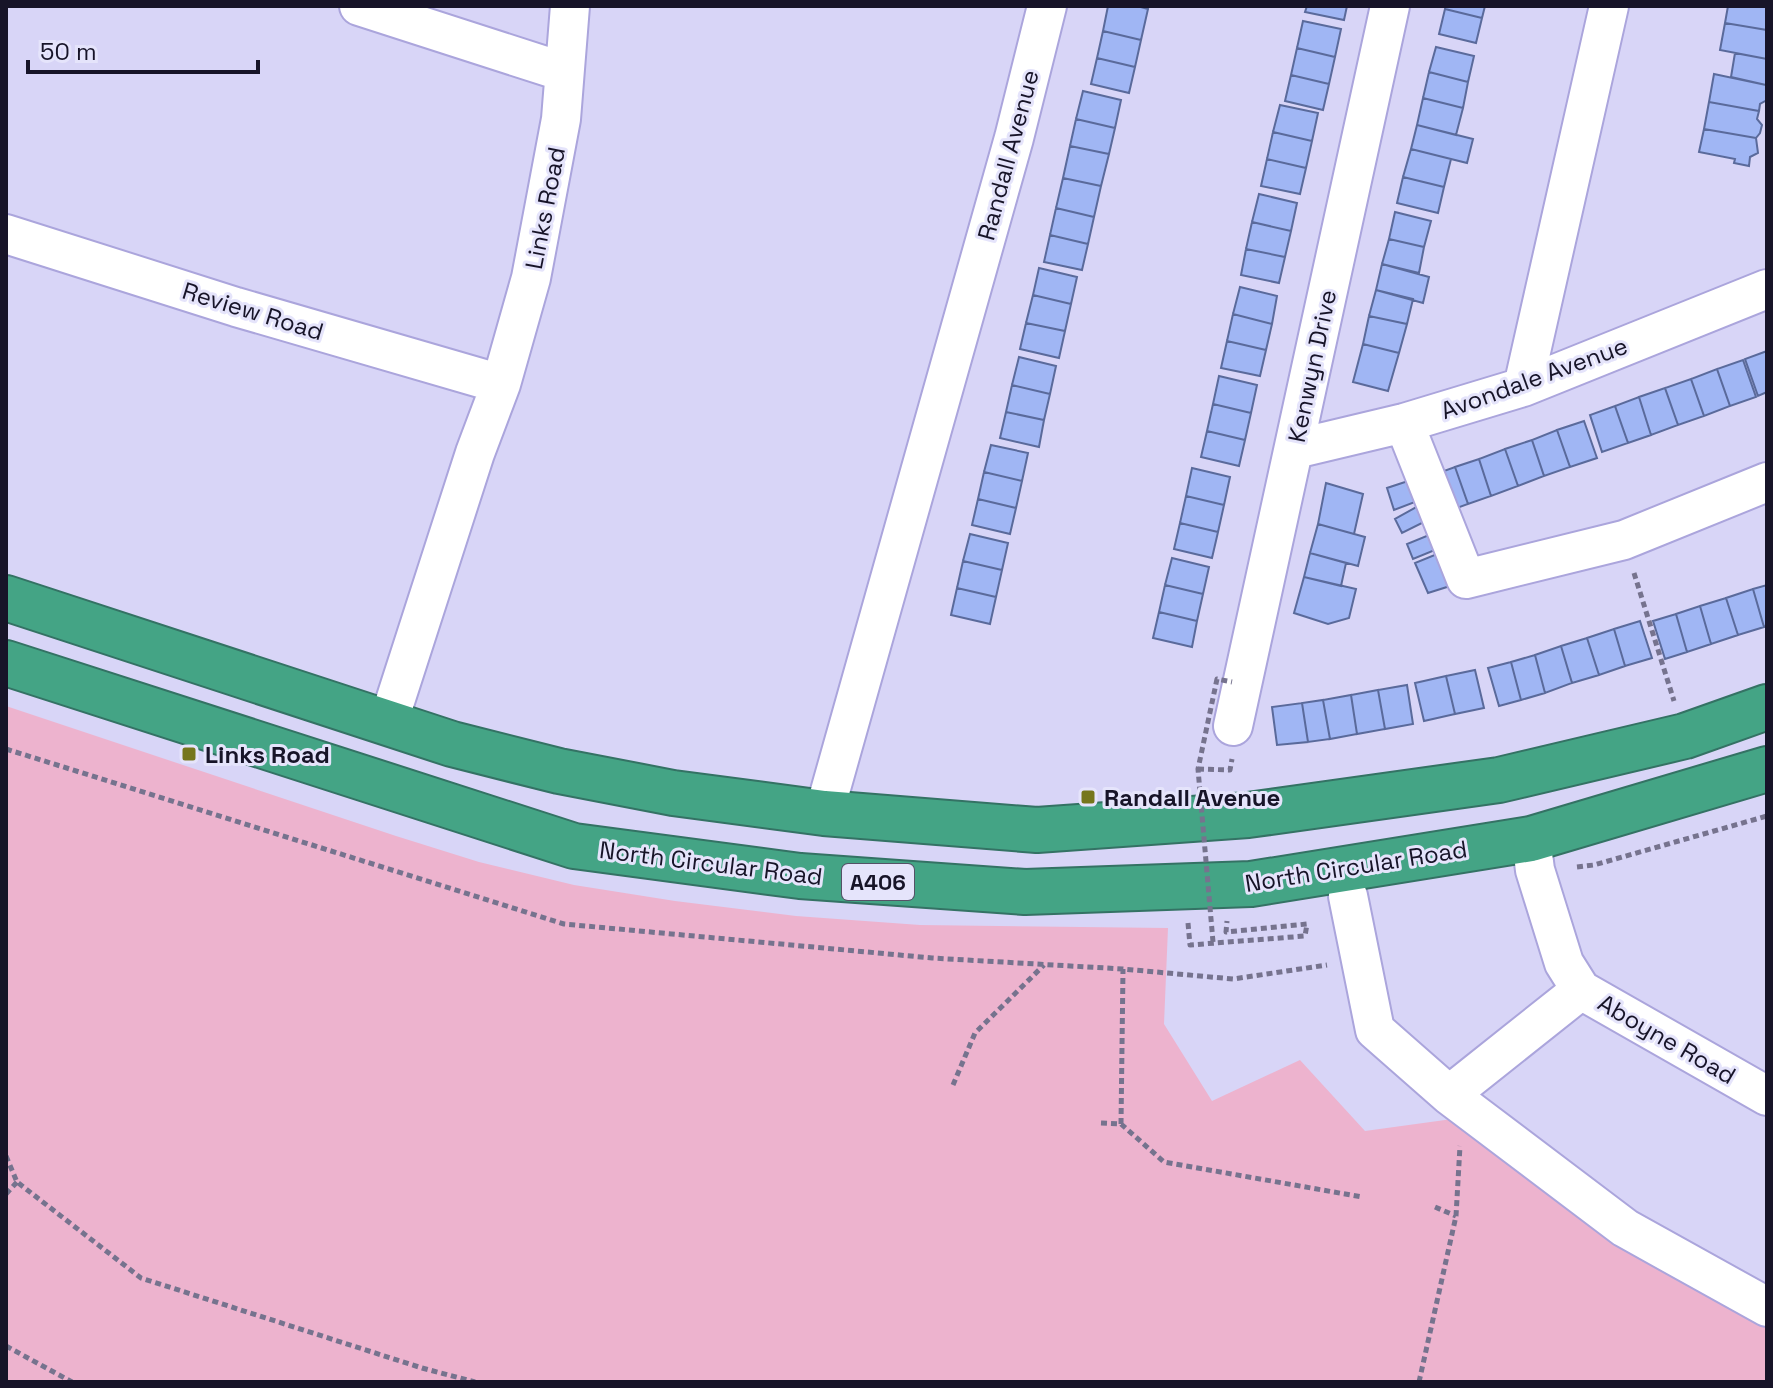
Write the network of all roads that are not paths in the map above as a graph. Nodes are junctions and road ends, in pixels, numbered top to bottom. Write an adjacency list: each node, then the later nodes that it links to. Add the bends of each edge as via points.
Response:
1 (359, 6): 6 (street)
2 (570, 6): 6 (street, Links Road)
3 (1047, 6): 20 (street, Randall Avenue)
4 (1390, 6): 12 (street, Kenwyn Drive)
5 (1609, 6): 10 (street)
6 (564, 72): 9 (street, Links Road, via 561,119 531,278)
7 (6, 234): 9 (street, Review Road)
8 (1765, 281): 10 (street, Avondale Avenue)
9 (501, 384): 17 (street, Links Road)
10 (1523, 387): 11 (street, Avondale Avenue)
11 (1404, 423): 12 (street, Avondale Avenue); 13 (street, via 1466,579 1624,540)
12 (1295, 449): 18 (street, Kenwyn Drive)
13 (1767, 482)
14 (6, 598): 17 (highway)
15 (6, 663): 21 (highway, North Circular Road / A406, via 574,846 800,876 1025,892 1251,884)
16 (1767, 707): 20 (highway, via 1685,736 1499,780 1248,815 1037,830)
17 (388, 723): 20 (highway, via 559,771)
18 (1233, 738)
19 (1767, 769): 21 (highway, North Circular Road / A406)
20 (824, 813)
21 (1531, 839): 23 (street, Aboyne Road, via 1535,870 1564,963)
22 (1348, 896): 24 (street, via 1375,1030)
23 (1581, 990): 24 (street); 25 (street, Aboyne Road)
24 (1449, 1095): 26 (street, via 1625,1228)
25 (1767, 1096)
26 (1767, 1307)

